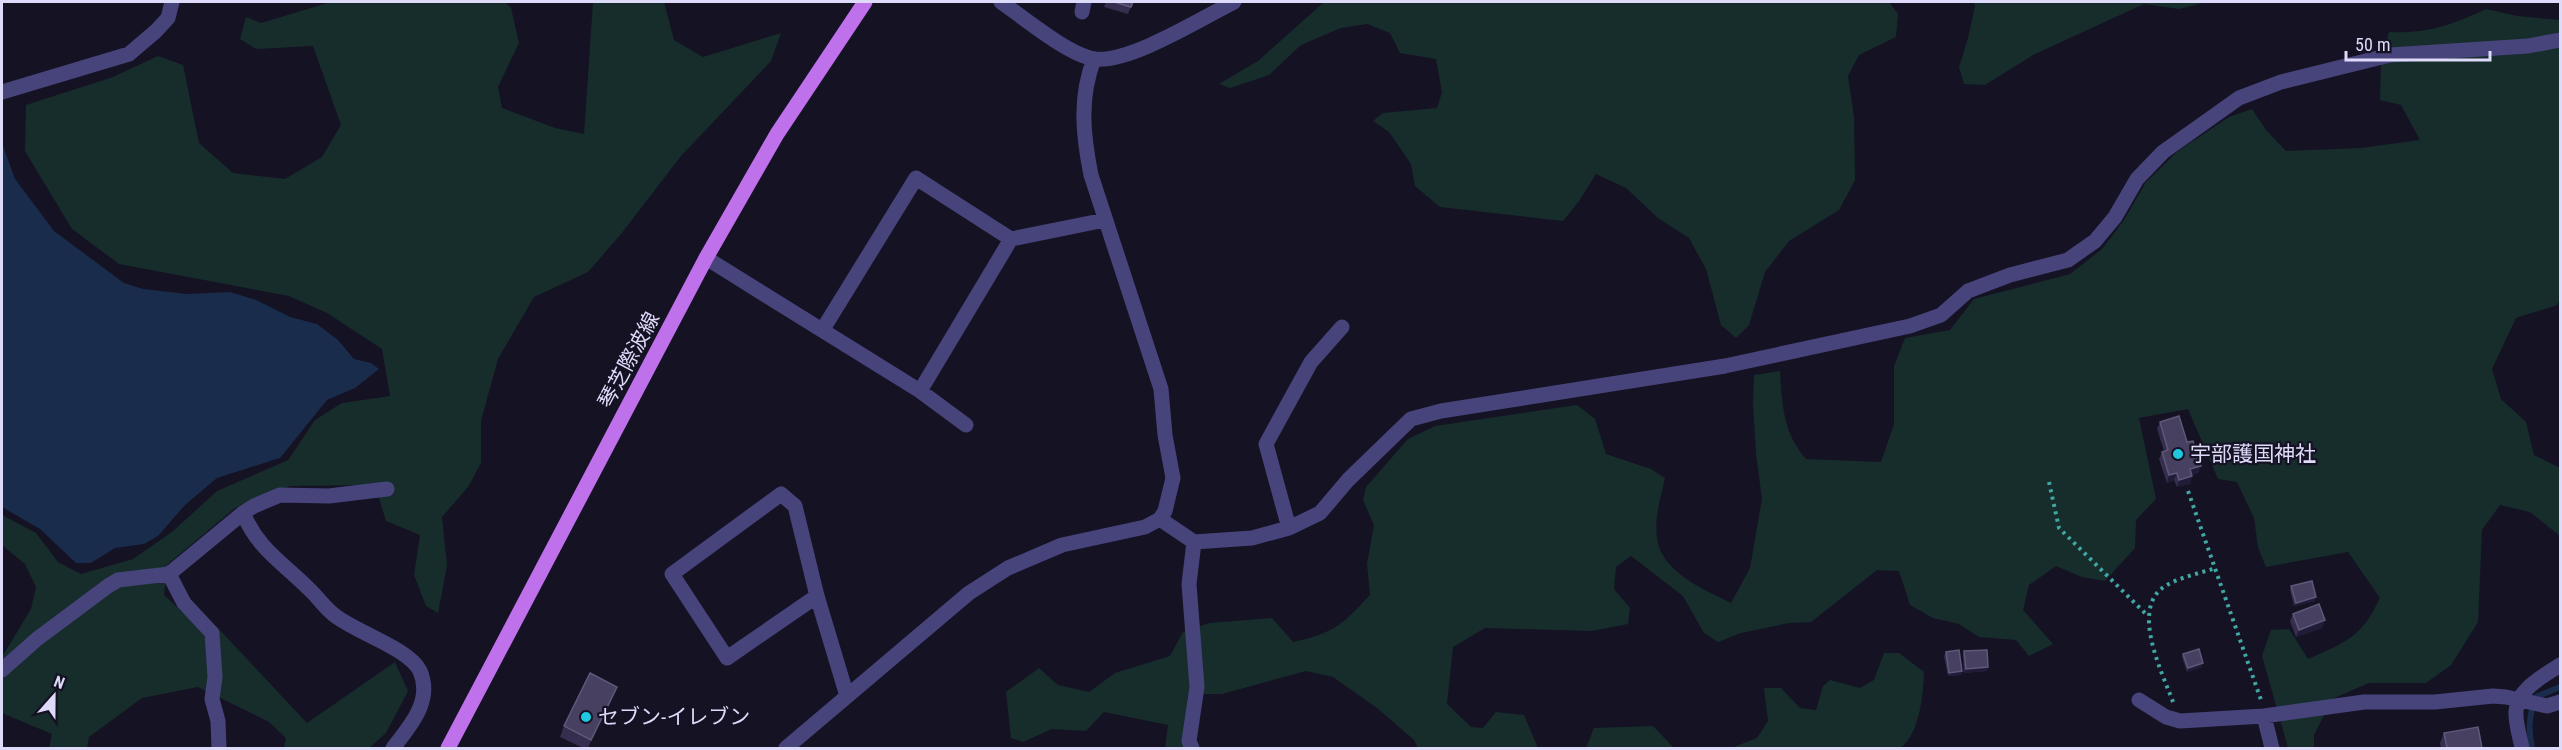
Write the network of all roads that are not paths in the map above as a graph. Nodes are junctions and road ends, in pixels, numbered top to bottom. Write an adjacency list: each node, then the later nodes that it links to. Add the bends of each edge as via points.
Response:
1 (172, 2): 7 (street, via 168,18 129,54)
2 (865, 2): 10 (main road, 琴芝際波線, via 777,134)
3 (1001, 2): 6 (street, via 1066,48)
4 (1234, 2): 6 (street, via 1134,51)
5 (2560, 40): 18 (street, via 2390,56 2281,82 2239,98 2163,152 2137,179 2115,217 2095,241 2068,260 1968,291 1941,315 1910,326 1725,366 1411,419 1320,513)
6 (1095, 59): 8 (street, via 1084,93 1084,140 1090,175)
7 (2, 93)
8 (1106, 220): 9 (street); 17 (street, via 1161,388 1173,478)
9 (1011, 239): 12 (street, via 916,178); 13 (street)
10 (706, 258): 12 (street); 31 (main road, 琴芝際波線)
11 (1342, 327): 18 (street, via 1311,362 1266,444)
12 (823, 329): 13 (street)
13 (920, 391): 14 (street)
14 (966, 425)
15 (387, 489): 16 (street, via 329,496 279,495)
16 (243, 513): 20 (street); 30 (street, via 249,530 267,553 334,615 414,661 422,678 420,709)
17 (1160, 519): 19 (street); 24 (street, via 1145,527 1062,545 1008,568 969,593)
18 (1289, 528): 19 (street, via 1252,538)
19 (1194, 542): 33 (street, via 1189,584 1197,687)
20 (169, 574): 23 (street, via 118,580 37,639); 29 (street, via 184,603 212,633 212,699)
21 (817, 596): 21 (street, via 727,658 672,574 781,494 795,506); 24 (street)
22 (2560, 665): 26 (street, via 2527,688)
23 (2, 670)
24 (847, 696): 32 (street)
25 (2139, 700): 28 (street, via 2180,721)
26 (2527, 702): 27 (street, via 2547,706); 28 (street, via 2493,696 2435,702 2364,702); 35 (street, via 2516,711)
27 (2560, 702)
28 (2264, 716): 34 (street)
29 (219, 748)
30 (393, 748)
31 (448, 748)
32 (786, 748)
33 (1192, 748)
34 (2272, 748)
35 (2522, 748)

